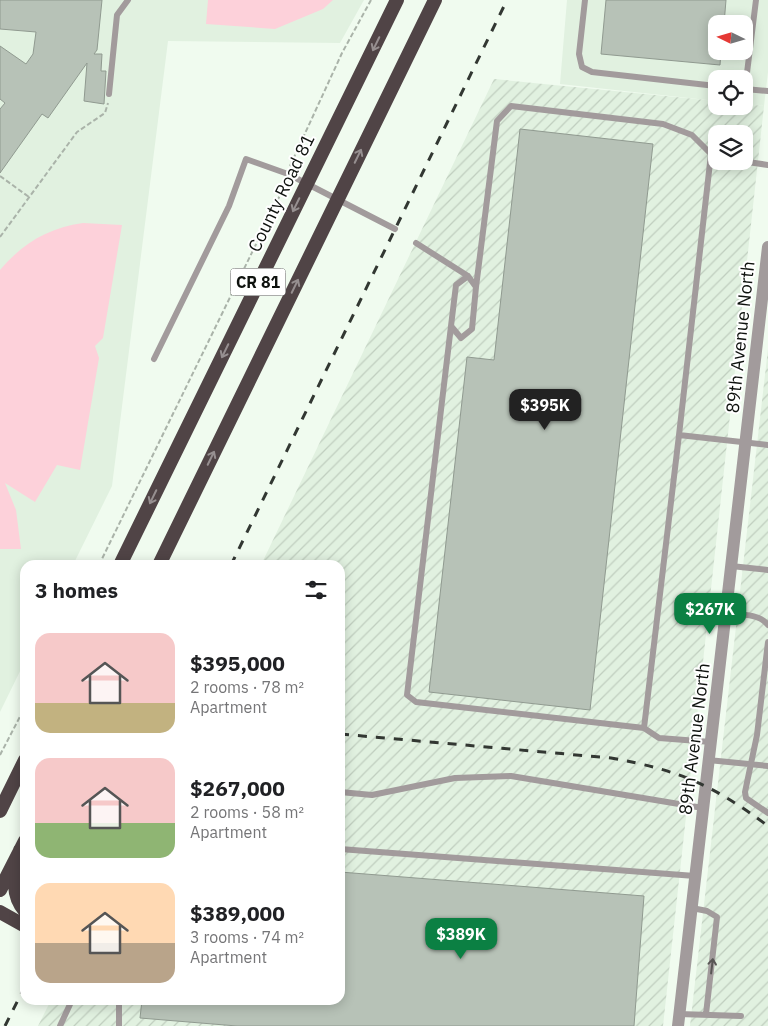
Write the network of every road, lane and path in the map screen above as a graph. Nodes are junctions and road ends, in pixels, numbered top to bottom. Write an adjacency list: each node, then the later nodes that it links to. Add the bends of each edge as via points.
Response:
1 (128, 0): 11 (lane, via 117,15)
2 (371, 0): 16 (path, via 342,53)
3 (397, 0): 18 (highway, County Road 81 / CR 81, one-way to 18)
4 (435, 0): 20 (highway, CR 81, one-way to 4)
5 (585, 0): 8 (lane, via 579,54 582,66 592,72)
6 (756, 0): 7 (lane)
7 (747, 70)
8 (708, 85)
9 (753, 90): 10 (lane)
10 (768, 91)
11 (109, 94): 19 (path, via 105,113 77,132)
12 (708, 150): 27 (lane, via 692,135 662,124 511,106 496,121)
13 (753, 163): 14 (lane)
14 (768, 165)
15 (712, 170): 30 (lane)
16 (288, 174): 18 (lane); 29 (lane, via 246,159 229,206); 33 (path, via 285,188)
17 (0, 176): 19 (path)
18 (306, 185): 20 (lane); 34 (highway, County Road 81 / CR 81, one-way to 34)
19 (29, 197): 22 (path)
20 (337, 200): 21 (lane); 35 (highway, CR 81, one-way to 20)
21 (395, 229)
22 (0, 237)
23 (416, 243): 26 (lane)
24 (768, 247): 25 (street, 89th Avenue North)
25 (767, 263): 31 (street, 89th Avenue North)
26 (468, 276): 27 (lane); 28 (lane, via 456,285)
27 (476, 287): 28 (lane, via 472,329 461,338)
28 (451, 326): 42 (lane, via 407,695 416,702)
29 (154, 359)
30 (679, 434): 31 (lane); 42 (lane)
31 (746, 443): 32 (lane); 36 (street, 89th Avenue North)
32 (768, 445)
33 (101, 560)
34 (122, 560)
35 (161, 560)
36 (731, 566): 37 (lane); 38 (street, 89th Avenue North)
37 (768, 570)
38 (726, 614): 39 (lane, via 755,616); 43 (street, 89th Avenue North)
39 (768, 625)
40 (768, 642): 46 (lane)
41 (20, 717): 44 (path)
42 (644, 728): 43 (lane, via 658,738)
43 (710, 742): 45 (street, 89th Avenue North)
44 (0, 755)
45 (708, 760): 46 (lane); 50 (street, 89th Avenue North)
46 (752, 764): 47 (lane); 52 (lane, via 746,798)
47 (768, 766)
48 (20, 770): 51 (highway)
49 (345, 792): 50 (lane, via 372,794 455,778 511,776)
50 (703, 808): 56 (street, 89th Avenue North)
51 (0, 812)
52 (768, 813)
53 (345, 850): 56 (lane)
54 (20, 852): 57 (highway)
55 (20, 862): 58 (highway, via 15,888)
56 (695, 876): 59 (street, 89th Avenue North)
57 (0, 890)
58 (20, 905)
59 (692, 908): 64 (lane, one-way to 59, via 717,917); 66 (street, 89th Avenue North)
60 (0, 912): 61 (highway)
61 (20, 923)
62 (70, 1005): 67 (lane)
63 (119, 1005): 68 (lane)
64 (706, 1014): 65 (lane); 66 (lane)
65 (740, 1016)
66 (679, 1020)
67 (60, 1026)
68 (119, 1026)

